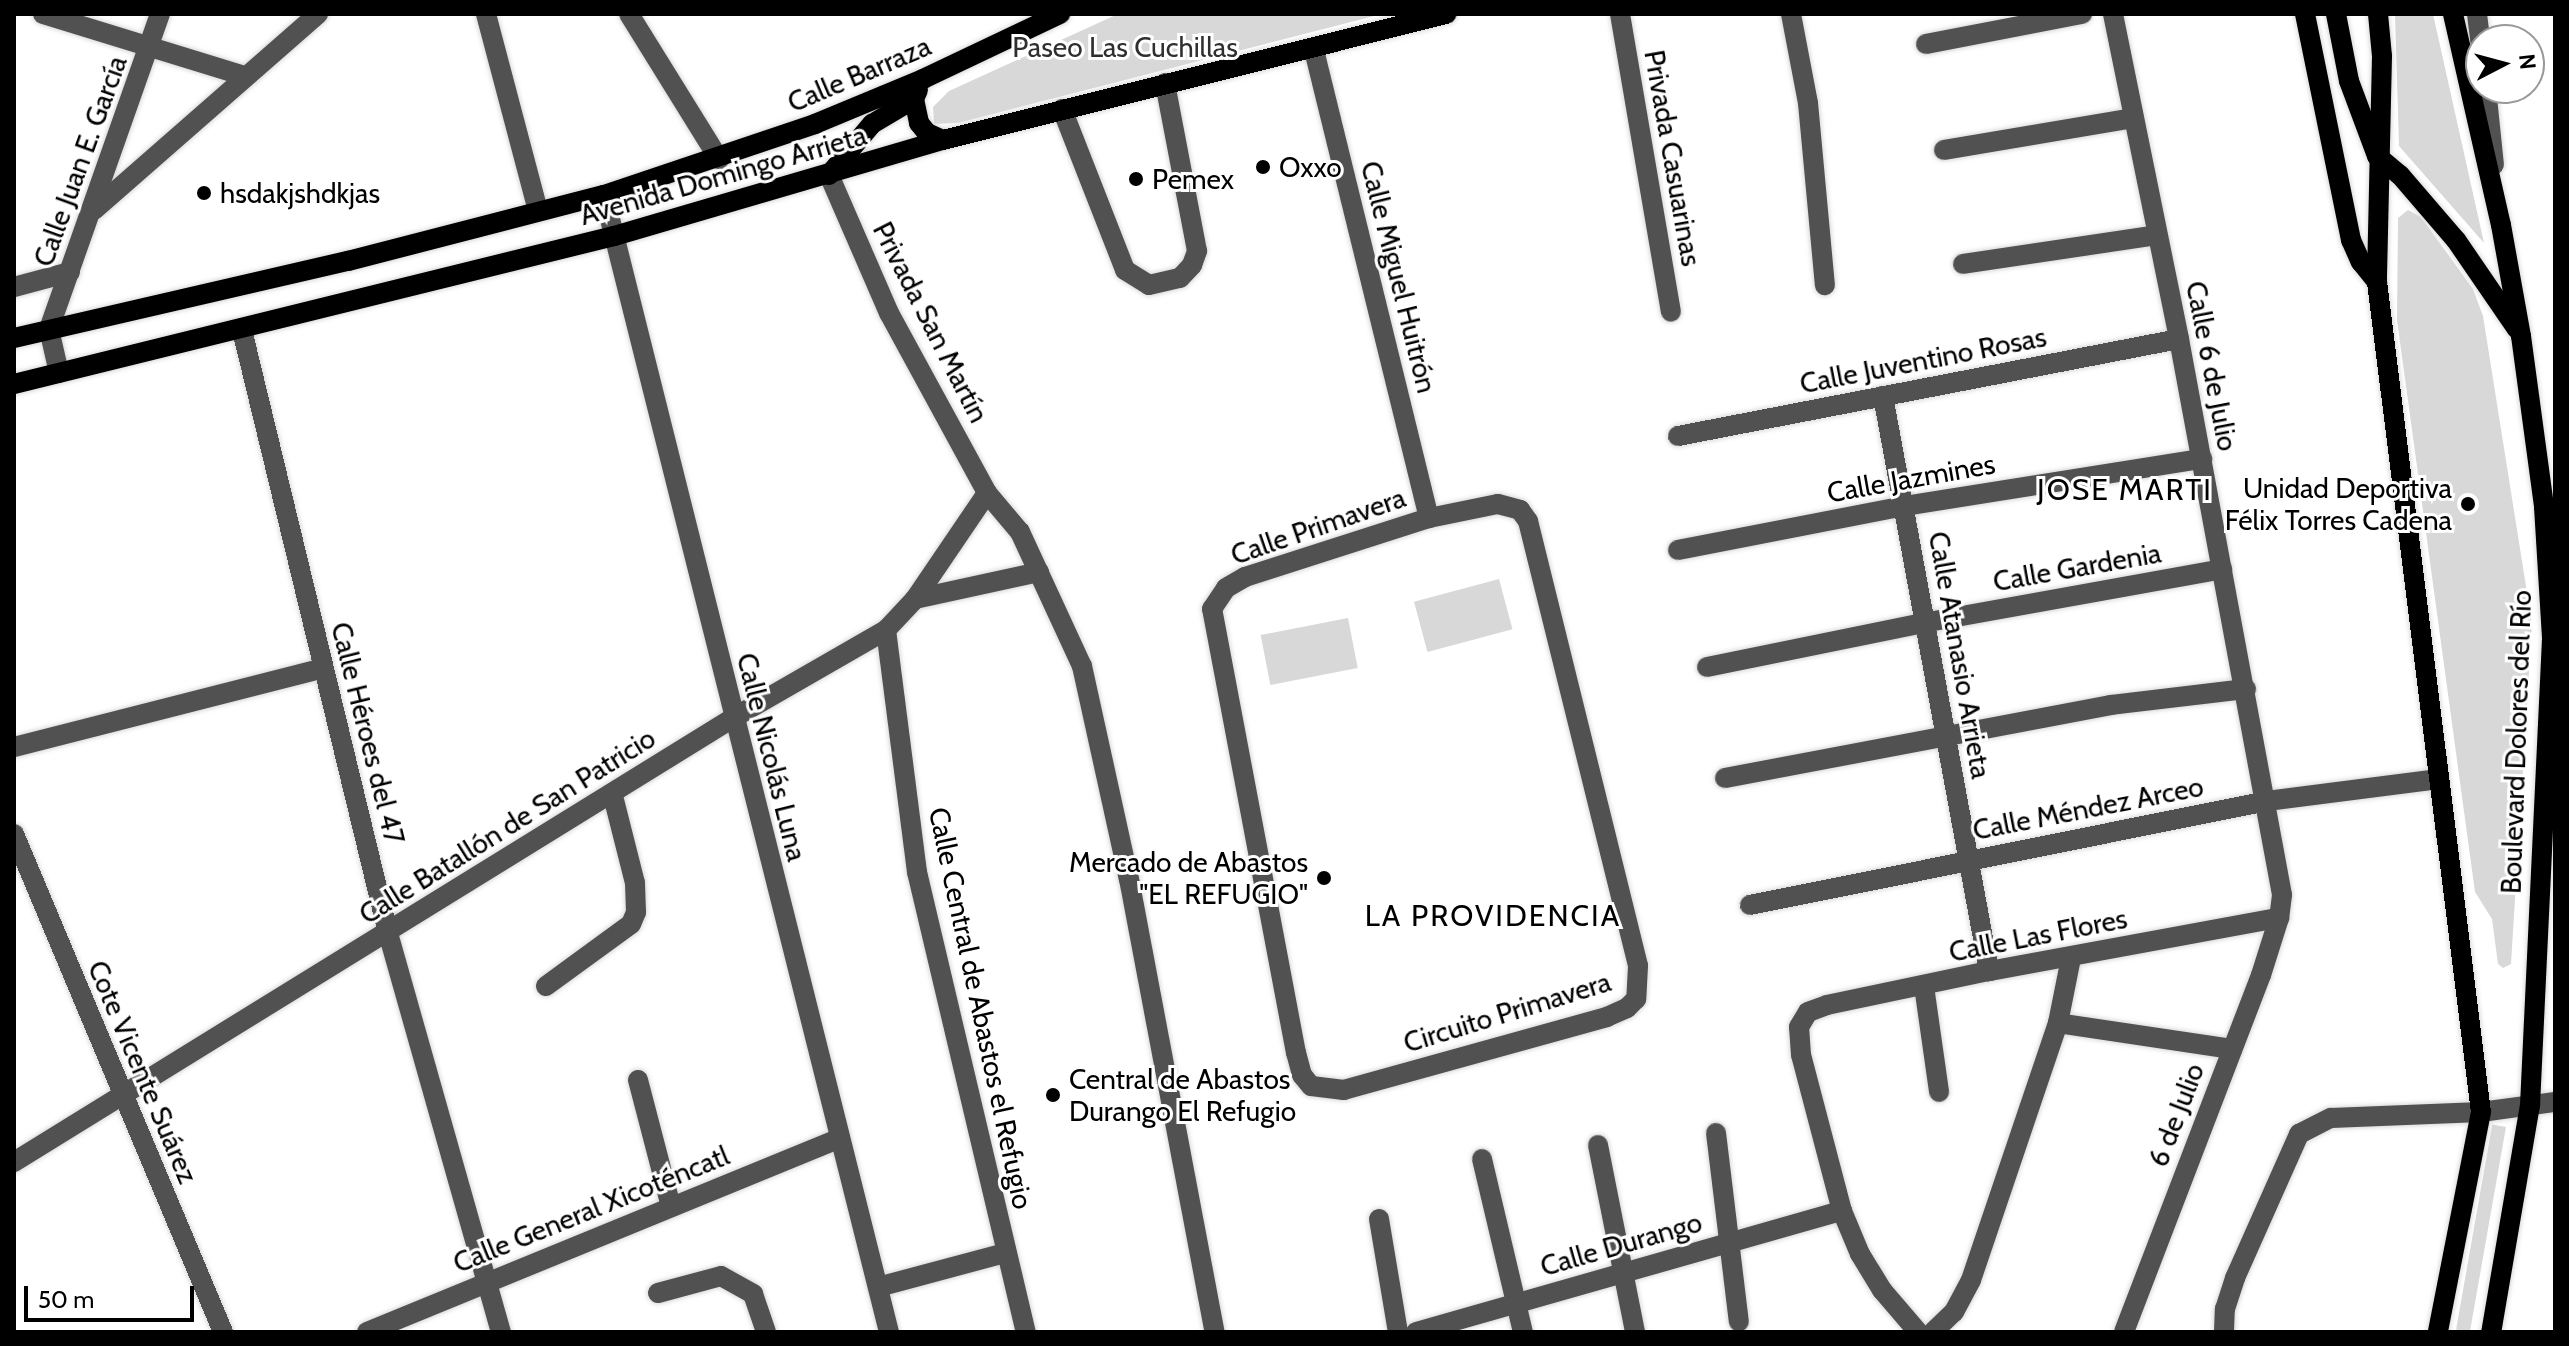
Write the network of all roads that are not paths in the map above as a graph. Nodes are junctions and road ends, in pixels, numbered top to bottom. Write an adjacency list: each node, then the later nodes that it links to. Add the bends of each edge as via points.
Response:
1 (43, 14): 17 (street)
2 (160, 14): 17 (street, Calle Juan E. García)
3 (318, 14): 19 (street)
4 (486, 14): 32 (street)
5 (629, 14): 29 (street)
6 (1060, 14): 20 (main road, Calle Barraza)
7 (1446, 14): 18 (main road, Avenida Domingo Arrieta)
8 (1620, 14): 42 (street, Privada Casuarinas)
9 (1791, 14): 40 (street, via 1808,103)
10 (2082, 14): 16 (street)
11 (2113, 14): 25 (street, Calle 6 de Julio)
12 (2305, 14): 39 (main road, via 2351,240)
13 (2336, 14): 28 (main road, via 2349,81)
14 (2378, 14): 28 (main road, Boulevard Dolores del Río, via 2382,56)
15 (2453, 14): 34 (main road, Boulevard Dolores del Río)
16 (1926, 44)
17 (150, 48): 19 (street); 33 (street, Calle Juan E. García)
18 (1314, 50): 21 (main road, Avenida Domingo Arrieta); 56 (street, Calle Miguel Huitrón)
19 (245, 76): 33 (street)
20 (923, 79): 22 (main road); 29 (main road, Calle Barraza)
21 (1165, 83): 24 (main road, Avenida Domingo Arrieta); 24 (street, via 1197,251 1180,278 1149,285 1125,270)
22 (914, 99): 26 (main road, via 919,123); 30 (main road, via 872,124)
23 (2488, 104): 34 (street)
24 (1062, 109): 26 (main road, Avenida Domingo Arrieta)
25 (2133, 118): 27 (street); 35 (street, Calle 6 de Julio)
26 (943, 140): 30 (main road, Avenida Domingo Arrieta)
27 (1944, 150)
28 (2377, 156): 39 (main road, Boulevard Dolores del Río); 45 (main road, via 2456,240)
29 (719, 159): 31 (main road, Calle Barraza)
30 (829, 175): 36 (main road, Avenida Domingo Arrieta); 53 (street, Privada San Martín, via 889,313)
31 (604, 195): 32 (main road, Calle Barraza); 36 (street, Calle Nicolás Luna)
32 (538, 211): 43 (main road, Calle Barraza, via 348,261)
33 (91, 212): 38 (street, Calle Juan E. García)
34 (2501, 225): 45 (main road, Boulevard Dolores del Río)
35 (2157, 235): 37 (street); 47 (street, Calle 6 de Julio)
36 (614, 236): 44 (main road, Avenida Domingo Arrieta); 70 (street, Calle Nicolás Luna)
37 (1963, 264)
38 (70, 272): 41 (street); 43 (street, Calle Juan E. García)
39 (2377, 282): 74 (main road, Boulevard Dolores del Río)
40 (1825, 285)
41 (14, 287)
42 (1671, 312)
43 (49, 329): 46 (main road, Calle Barraza); 48 (street)
44 (242, 330): 48 (main road, Avenida Domingo Arrieta); 68 (street, Calle Héroes del 47)
45 (2521, 336): 55 (main road, Boulevard Dolores del Río)
46 (14, 338)
47 (2179, 339): 50 (street, Calle Juventino Rosas); 52 (street, Calle 6 de Julio)
48 (59, 373): 49 (main road, Avenida Domingo Arrieta)
49 (14, 384)
50 (1883, 396): 51 (street, Calle Juventino Rosas); 54 (street, Calle Atanasio Arrieta)
51 (1678, 436)
52 (2202, 459): 54 (street, Calle Jazmines); 59 (street, Calle 6 de Julio)
53 (987, 493): 60 (street, via 1020,532); 62 (street, Calle Batallón de San Patricio)
54 (1904, 506): 58 (street, Calle Jazmines); 63 (street, Calle Atanasio Arrieta)
55 (2544, 507): 57 (main road); 65 (main road, Boulevard Dolores del Río)
56 (1429, 518): 61 (street, Calle Primavera, via 1245,577); 61 (street, Circuito Primavera, via 1498,504 1520,510 1528,521 1638,966 1636,999 1607,1017 1344,1090 1311,1086 1296,1053 1212,609)
57 (2555, 544)
58 (1678, 550)
59 (2222, 569): 63 (street, Calle Gardenia); 69 (street, Calle 6 de Julio)
60 (1039, 572): 62 (street); 116 (street, via 1082,666 1129,879)
61 (1226, 588)
62 (915, 599): 64 (street, Calle Batallón de San Patricio)
63 (1923, 623): 67 (street, Calle Gardenia); 71 (street, Calle Atanasio Arrieta)
64 (886, 630): 70 (street, Calle Batallón de San Patricio); 103 (street, Calle Central de Abastos el Refugio, via 917,872)
65 (2552, 639): 66 (main road); 92 (main road, Boulevard Dolores del Río)
66 (2555, 660)
67 (1707, 667)
68 (323, 668): 72 (street); 81 (street, Calle Héroes del 47)
69 (2246, 689): 71 (street, via 2111,705); 76 (street, Calle 6 de Julio)
70 (733, 718): 75 (street, Calle Batallón de San Patricio); 95 (street, Calle Nicolás Luna)
71 (1946, 737): 73 (street); 78 (street, Calle Atanasio Arrieta)
72 (14, 747)
73 (1725, 778)
74 (2439, 779): 76 (street, Calle Méndez Arceo); 93 (main road, Boulevard Dolores del Río)
75 (613, 796): 81 (street, Calle Batallón de San Patricio); 84 (street, via 635,883 636,912 631,924)
76 (2267, 801): 78 (street, Calle Méndez Arceo); 80 (street, Calle 6 de Julio, via 2282,895)
77 (14, 834): 90 (street, Cote Vicente Suárez)
78 (1969, 860): 79 (street, Calle Méndez Arceo); 83 (street, Calle Atanasio Arrieta)
79 (1750, 905)
80 (2279, 918): 82 (street, Calle Las Flores); 87 (street, 6 de Julio)
81 (388, 933): 90 (street, Calle Batallón de San Patricio); 105 (street, Calle Héroes del 47)
82 (2071, 958): 83 (street, Calle Las Flores); 86 (street)
83 (1989, 971): 85 (street, Calle Las Flores)
84 (546, 986)
85 (1924, 986): 89 (street); 100 (street, Calle Las Flores, via 1808,1012 1798,1037)
86 (2058, 1023): 87 (street); 122 (street, via 1971,1280 1954,1312)
87 (2232, 1049): 123 (street, 6 de Julio)
88 (638, 1080): 99 (street)
89 (1939, 1092)
90 (122, 1096): 98 (street, Calle Batallón de San Patricio); 110 (street, Cote Vicente Suárez)
91 (2555, 1102): 92 (street)
92 (2530, 1105): 93 (street); 126 (main road, Boulevard Dolores del Río)
93 (2481, 1112): 124 (street, via 2331,1118 2299,1134 2235,1278); 125 (main road, Boulevard Dolores del Río)
94 (1716, 1133): 102 (street)
95 (838, 1139): 99 (street, Calle General Xicoténcatl); 106 (street, Calle Nicolás Luna)
96 (1598, 1145): 104 (street)
97 (1482, 1159): 108 (street)
98 (14, 1162)
99 (671, 1207): 105 (street, Calle General Xicoténcatl)
100 (1842, 1211): 102 (street, Calle Durango); 121 (street, via 1882,1290)
101 (1379, 1219): 117 (street)
102 (1727, 1242): 104 (street, Calle Durango); 109 (street)
103 (1005, 1253): 106 (street, Calle Central de Abastos el Refugio); 115 (street, Calle Central de Abastos el Refugio)
104 (1623, 1273): 108 (street, Calle Durango); 120 (street)
105 (488, 1280): 111 (street, Calle General Xicoténcatl); 112 (street, Calle Héroes del 47)
106 (878, 1287): 114 (street, Calle Nicolás Luna)
107 (658, 1293): 113 (street, via 721,1276 738,1282 753,1294)
108 (1519, 1303): 118 (street, Calle Durango); 119 (street)
109 (1739, 1322)
110 (223, 1332)
111 (367, 1332)
112 (501, 1332)
113 (766, 1332)
114 (889, 1332)
115 (1026, 1332)
116 (1215, 1332)
117 (1398, 1332)
118 (1416, 1332)
119 (1523, 1332)
120 (1635, 1332)
121 (1918, 1332)
122 (1933, 1332)
123 (2124, 1332)
124 (2224, 1332)
125 (2438, 1332)
126 (2491, 1332)

